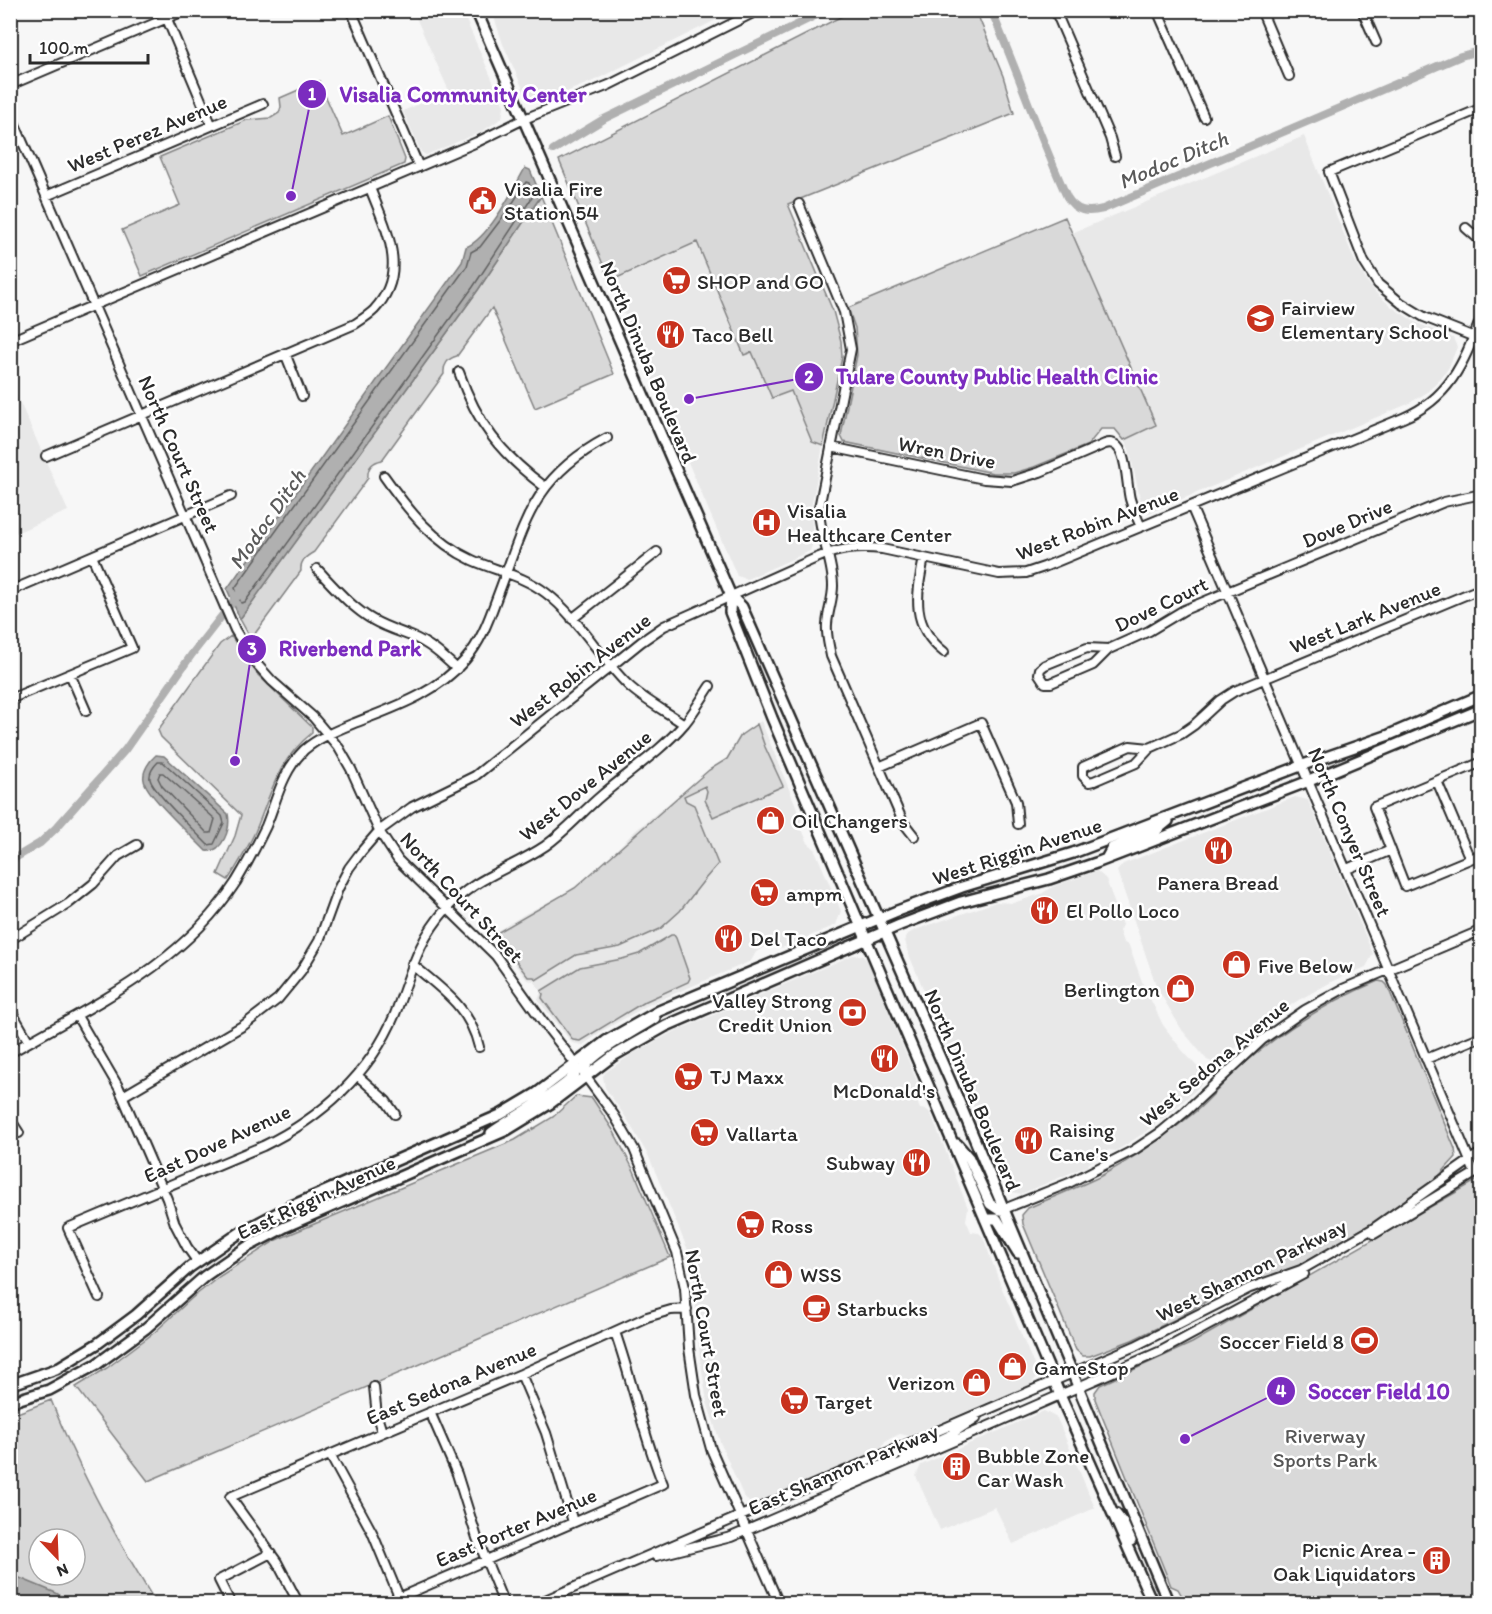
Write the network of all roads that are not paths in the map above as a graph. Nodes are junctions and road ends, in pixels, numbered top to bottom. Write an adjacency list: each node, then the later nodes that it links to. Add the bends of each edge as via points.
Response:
1 (186, 10): 9 (street)
2 (351, 10): 20 (street)
3 (476, 10): 17 (main road, North Dinuba Boulevard)
4 (759, 10): 17 (street, via 609,85)
5 (1055, 10): 19 (street)
6 (1157, 10): 16 (street)
7 (1261, 10): 11 (street)
8 (1362, 10): 10 (street)
9 (167, 19): 12 (street); 18 (street)
10 (1376, 42)
11 (1289, 76)
12 (10, 85)
13 (263, 104): 18 (street, West Perez Avenue)
14 (1482, 108): 28 (street, via 1329,172 1364,262 1378,284 1424,317)
15 (10, 113): 22 (street, North Court Street)
16 (1204, 117)
17 (524, 119): 20 (street); 53 (main road, North Dinuba Boulevard)
18 (211, 124): 22 (street, West Perez Avenue)
19 (1115, 156)
20 (418, 167): 21 (street)
21 (370, 188): 26 (street); 30 (street, via 390,238 393,257 386,293 374,310 355,324)
22 (46, 196): 26 (street, North Court Street)
23 (800, 204): 35 (street, via 844,312 851,349)
24 (1466, 228): 25 (street)
25 (1482, 242)
26 (94, 306): 29 (street); 33 (street, North Court Street)
27 (1482, 316): 28 (street, West Robin Avenue)
28 (1478, 338): 41 (street, West Robin Avenue, via 1454,378 1428,405)
29 (10, 341)
30 (285, 353): 32 (street); 33 (street)
31 (459, 372): 38 (street, via 484,427 516,465)
32 (302, 396)
33 (143, 415): 36 (street); 42 (street, North Court Street)
34 (607, 438): 38 (street, via 573,458)
35 (831, 447): 43 (street, Wren Drive, via 1012,481 1110,442 1120,449 1130,498); 45 (street, via 819,508)
36 (46, 456)
37 (384, 476): 49 (street, via 409,510 438,539 466,557)
38 (545, 487): 49 (street, via 528,516)
39 (1482, 494): 52 (street, Dove Drive, via 1444,502)
40 (231, 496): 42 (street)
41 (1191, 506): 43 (street, West Robin Avenue); 52 (street, North Conyer Street)
42 (186, 516): 46 (street); 67 (street, North Court Street, via 233,624 254,661)
43 (1141, 527): 47 (street, West Robin Avenue, via 1026,573 999,574)
44 (657, 552): 54 (street)
45 (826, 554): 47 (street, West Robin Avenue, via 866,547); 53 (street, West Robin Avenue); 71 (street, via 833,588 827,622 831,656)
46 (92, 556): 50 (street); 59 (street, via 132,648)
47 (924, 558): 56 (street, via 919,583 920,614 931,641)
48 (317, 569): 58 (street, via 363,614 423,642)
49 (507, 573): 54 (street, via 548,594); 58 (street, via 484,631)
50 (10, 591)
51 (1481, 591): 60 (street, West Lark Avenue)
52 (1228, 592): 55 (street, Dove Court); 60 (street, North Conyer Street)
53 (731, 596): 57 (street, West Robin Avenue, via 664,626); 85 (main road, North Dinuba Boulevard, via 742,607); 86 (main road, North Dinuba Boulevard, via 730,612 742,643)
54 (572, 619): 57 (street)
55 (1109, 649): 55 (street, Dove Court, via 1087,648 1045,665 1039,674 1051,683 1093,665)
56 (944, 652)
57 (611, 666): 66 (street, via 637,693); 76 (street, West Robin Avenue, via 475,776 412,807)
58 (457, 669): 67 (street, via 421,695)
59 (70, 674): 63 (street); 65 (street)
60 (1265, 678): 68 (street, West Lark Avenue, via 1227,696 1181,734); 70 (street, North Conyer Street)
61 (710, 686): 66 (street, West Dove Avenue)
62 (1482, 695): 70 (main road, West Riggin Avenue, via 1389,735)
63 (10, 699)
64 (1482, 709): 72 (main road, West Riggin Avenue)
65 (86, 711)
66 (684, 724): 84 (street, West Dove Avenue, via 554,839 479,881)
67 (328, 734): 76 (street, North Court Street, via 351,769); 95 (street, via 303,751 288,770 248,861 196,932 155,967)
68 (1150, 748): 68 (street, via 1135,745 1120,750 1087,764 1083,776 1094,781 1136,763)
69 (1482, 762): 73 (street)
70 (1303, 765): 72 (street, North Conyer Street); 74 (main road, West Riggin Avenue)
71 (879, 767): 75 (street, via 981,723 1016,802); 77 (street, via 903,822)
72 (1310, 781): 81 (main road, West Riggin Avenue); 83 (street, North Conyer Street)
73 (1437, 781): 79 (street, via 1374,807); 82 (street)
74 (1176, 815): 81 (main road, via 1157,830 1112,848); 85 (main road, West Riggin Avenue)
75 (1018, 824)
76 (379, 831): 84 (street, North Court Street, via 405,868); 104 (street, West Robin Avenue, via 349,868 319,941 278,999 244,1025)
77 (914, 836)
78 (137, 845): 90 (street, via 118,856 68,904)
79 (1391, 850): 82 (street, via 1405,886); 83 (street)
80 (1482, 854): 82 (street)
81 (1106, 859): 88 (main road, West Riggin Avenue, via 961,902)
82 (1470, 859)
83 (1347, 869): 92 (street, North Conyer Street)
84 (447, 909): 91 (street, East Dove Avenue, via 424,938); 101 (street, North Court Street, via 502,963)
85 (879, 918): 86 (main road, West Riggin Avenue); 88 (main road, North Dinuba Boulevard)
86 (861, 925): 89 (main road, North Dinuba Boulevard); 93 (main road, West Riggin Avenue)
87 (1482, 930): 92 (street, West Sedona Avenue)
88 (885, 931): 89 (main road, West Riggin Avenue); 114 (main road, North Dinuba Boulevard)
89 (867, 939): 103 (main road, West Riggin Avenue, via 637,1040); 108 (main road, North Dinuba Boulevard)
90 (10, 940)
91 (412, 964): 98 (street, via 467,1015); 102 (street, East Dove Avenue, via 395,1014)
92 (1389, 970): 100 (street, North Conyer Street); 114 (street, West Sedona Avenue, via 1324,999 1262,1040 1185,1112 1134,1150 1069,1183)
93 (675, 1004): 101 (main road, West Riggin Avenue, via 621,1032); 103 (main road, via 585,1066)
94 (10, 1009): 97 (street)
95 (77, 1016): 97 (street); 104 (street)
96 (1482, 1036): 100 (street)
97 (29, 1042): 99 (street)
98 (479, 1047)
99 (10, 1053)
100 (1426, 1059): 111 (street, North Conyer Street)
101 (575, 1063): 109 (main road, via 575,1075); 116 (main road, East Riggin Avenue, via 537,1093 500,1115 271,1216)
102 (358, 1076): 105 (street); 113 (street, East Dove Avenue, via 319,1113 280,1138)
103 (586, 1077): 109 (main road, East Riggin Avenue, via 530,1117); 119 (street, North Court Street, via 614,1115 642,1166 677,1252)
104 (123, 1096): 113 (street)
105 (395, 1114)
106 (10, 1119): 107 (street)
107 (19, 1133)
108 (951, 1138): 114 (main road, via 969,1158 990,1204); 115 (main road, North Dinuba Boulevard)
109 (476, 1145): 125 (main road, East Riggin Avenue, via 247,1247 205,1276 126,1344)
110 (1482, 1152): 111 (street, West Shannon Parkway)
111 (1469, 1160): 112 (street, North Conyer Street); 122 (street, West Shannon Parkway, via 1394,1215 1301,1270 1233,1295 1161,1334)
112 (1478, 1171): 127 (street, West Shannon Parkway, via 1202,1330)
113 (162, 1188): 116 (street, via 180,1235); 118 (street, East Dove Avenue, via 68,1228)
114 (1004, 1209): 117 (main road, North Dinuba Boulevard)
115 (985, 1219): 117 (main road, via 997,1220); 124 (main road, North Dinuba Boulevard)
116 (197, 1261): 121 (main road, East Riggin Avenue, via 118,1329)
117 (1034, 1278): 122 (main road, North Dinuba Boulevard)
118 (99, 1297)
119 (687, 1309): 120 (street, East Sedona Avenue, via 647,1317); 139 (street, North Court Street, via 692,1375 704,1426)
120 (615, 1332): 123 (street, East Sedona Avenue); 140 (street, East Porter Avenue, via 663,1485)
121 (56, 1369): 125 (main road); 126 (main road, East Riggin Avenue)
122 (1073, 1372): 124 (street, West Shannon Parkway); 127 (main road, North Dinuba Boulevard)
123 (521, 1374): 132 (street, East Sedona Avenue); 140 (street, via 546,1433)
124 (1054, 1380): 129 (main road, North Dinuba Boulevard); 131 (street, East Shannon Parkway)
125 (63, 1383): 130 (main road, East Riggin Avenue)
126 (10, 1386)
127 (1079, 1387): 129 (street, West Shannon Parkway); 154 (main road, North Dinuba Boulevard)
128 (374, 1388): 133 (street)
129 (1060, 1395): 136 (street, East Shannon Parkway); 138 (main road, North Dinuba Boulevard)
130 (10, 1402)
131 (987, 1410): 134 (street, East Shannon Parkway); 136 (street, via 952,1434 907,1455)
132 (430, 1412): 133 (street, East Sedona Avenue); 143 (street, via 457,1474)
133 (382, 1432): 135 (street, East Sedona Avenue)
134 (898, 1448): 137 (street, via 891,1461 849,1479); 139 (street, East Shannon Parkway)
135 (330, 1455): 142 (street, East Sedona Avenue, via 230,1497); 145 (street, via 372,1532)
136 (903, 1463): 137 (street, East Shannon Parkway)
137 (823, 1498): 141 (street, East Shannon Parkway)
138 (1107, 1503): 152 (main road, North Dinuba Boulevard); 153 (main road, via 1124,1523)
139 (741, 1514): 141 (street, North Court Street); 144 (street, East Shannon Parkway)
140 (573, 1522): 143 (street, East Porter Avenue)
141 (747, 1530): 144 (street, East Shannon Parkway); 151 (street, North Court Street)
142 (271, 1553): 146 (street, via 219,1580); 147 (street)
143 (485, 1560): 145 (street, East Porter Avenue); 149 (street)
144 (634, 1561): 150 (street, East Shannon Parkway)
145 (399, 1597): 148 (street, East Porter Avenue)
146 (231, 1604)
147 (299, 1604)
148 (384, 1604)
149 (504, 1604)
150 (536, 1604)
151 (779, 1604)
152 (1153, 1604)
153 (1159, 1604)
154 (1169, 1604)

